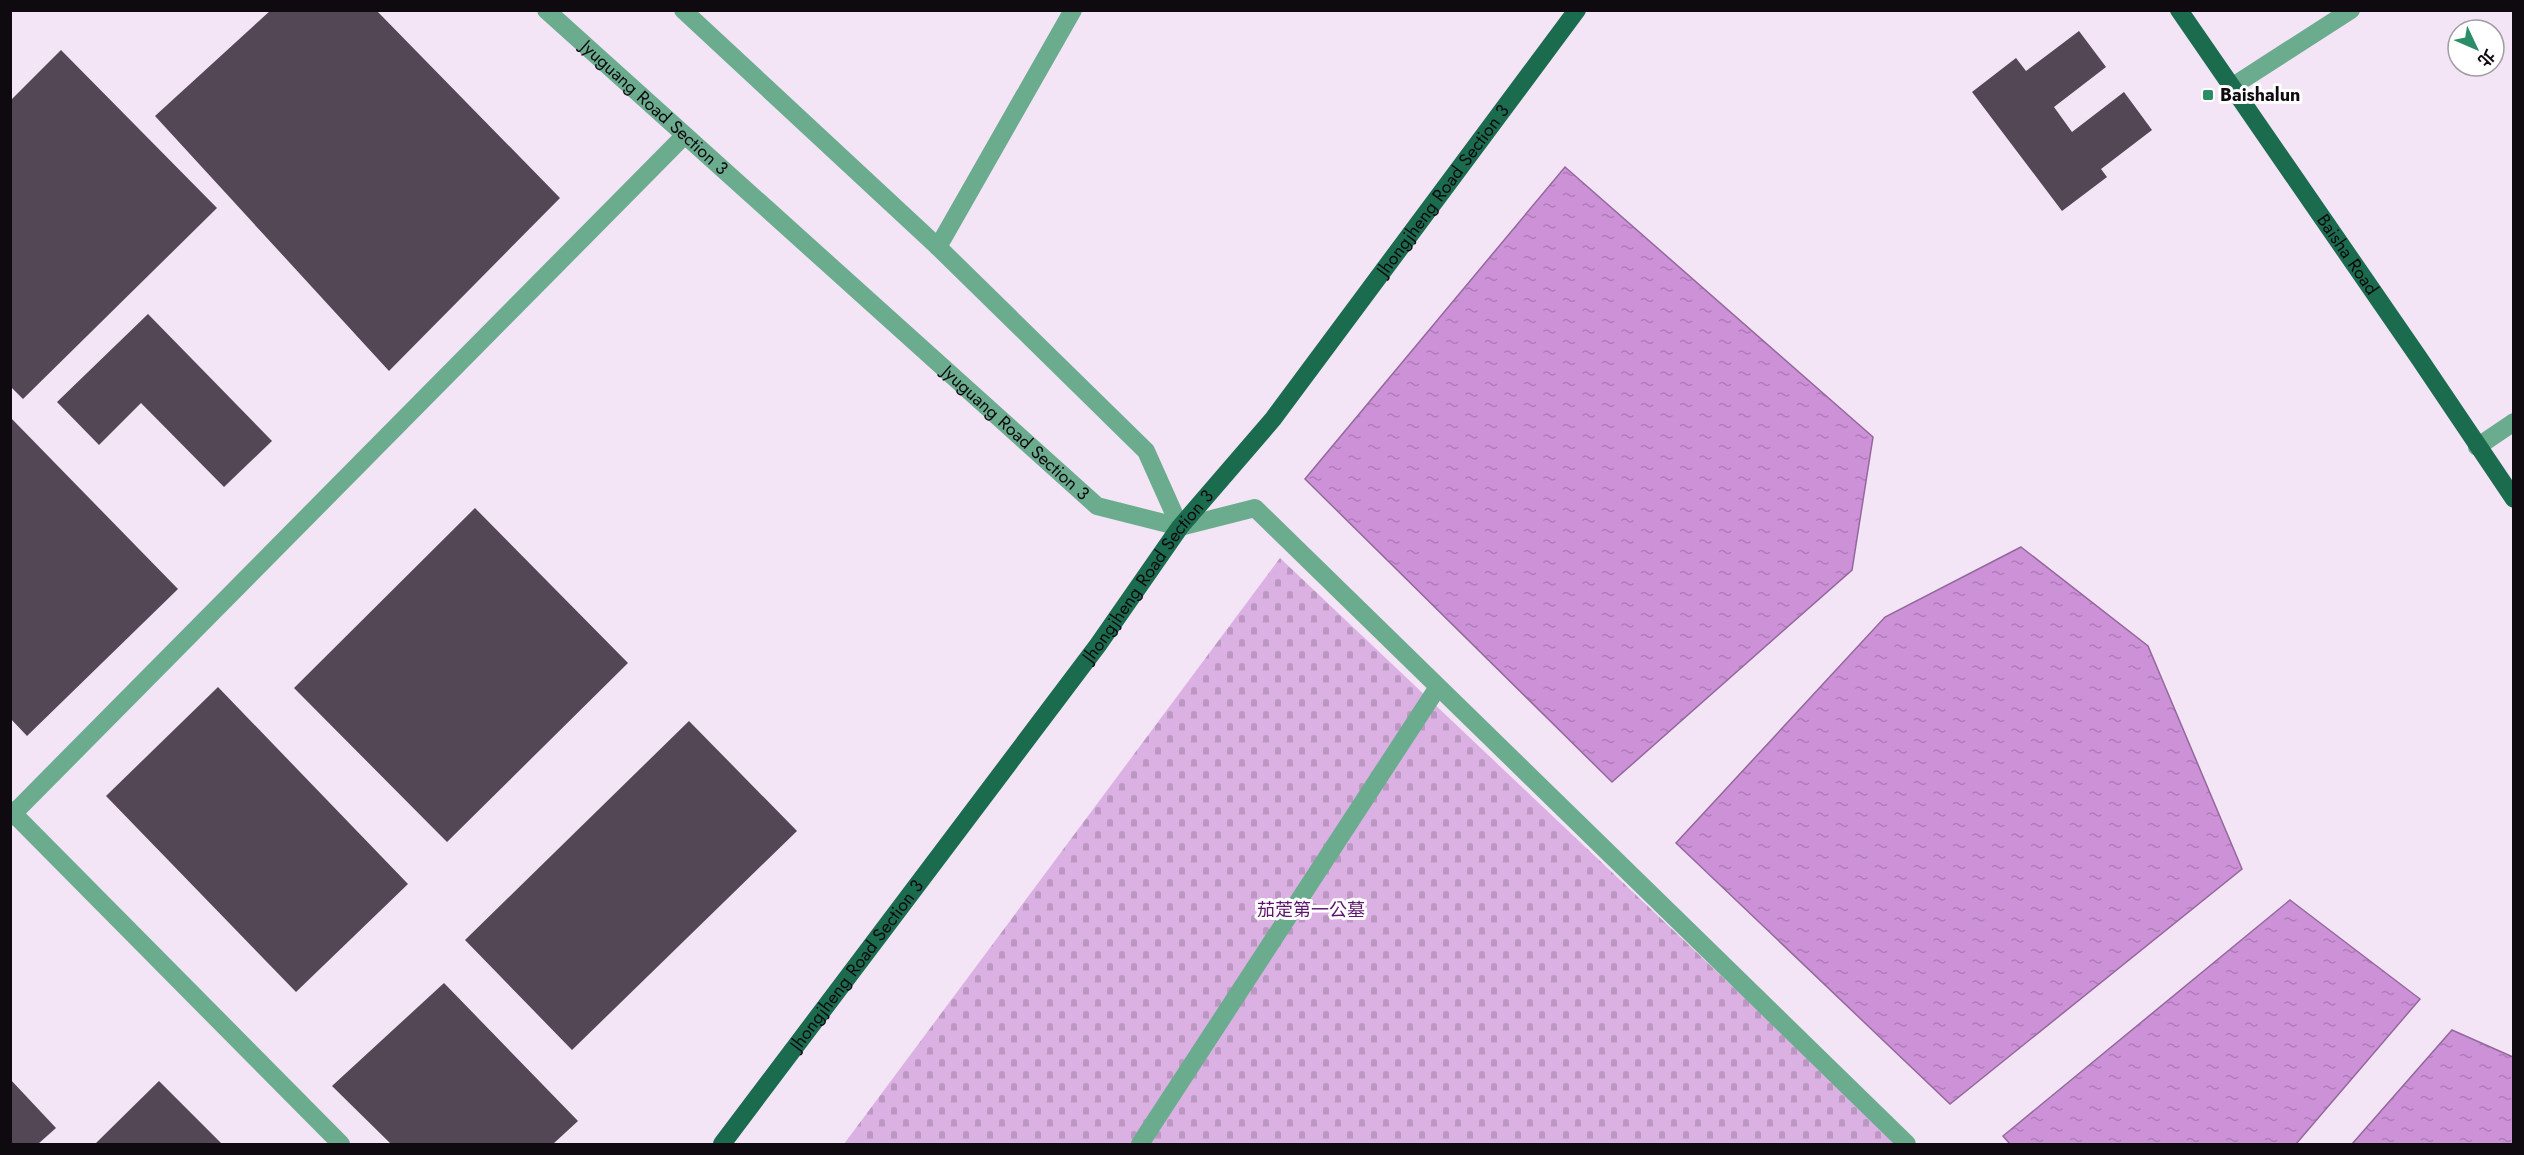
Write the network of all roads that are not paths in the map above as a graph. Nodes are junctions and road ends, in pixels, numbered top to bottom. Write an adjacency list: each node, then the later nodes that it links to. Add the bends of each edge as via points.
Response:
1 (546, 10): 8 (street, Jyuguang Road Section 3)
2 (683, 10): 9 (street)
3 (1073, 10): 9 (street)
4 (1577, 10): 13 (main road, Jhongjheng Road Section 3, via 1273,419)
5 (2179, 10): 7 (main road, Baisha Road)
6 (2351, 10): 7 (street)
7 (2233, 86): 11 (main road, Baisha Road)
8 (684, 136): 13 (street, Jyuguang Road Section 3, via 1097,506); 15 (street)
9 (938, 248): 13 (street, via 1146,451)
10 (2514, 422): 11 (street)
11 (2477, 447): 12 (main road, Baisha Road)
12 (2514, 499)
13 (1180, 527): 14 (street, via 1255,508); 17 (main road, Jhongjheng Road Section 3, via 1098,645)
14 (1438, 687): 18 (street); 19 (street)
15 (12, 813): 16 (street)
16 (341, 1144)
17 (722, 1144)
18 (1140, 1144)
19 (1907, 1144)

